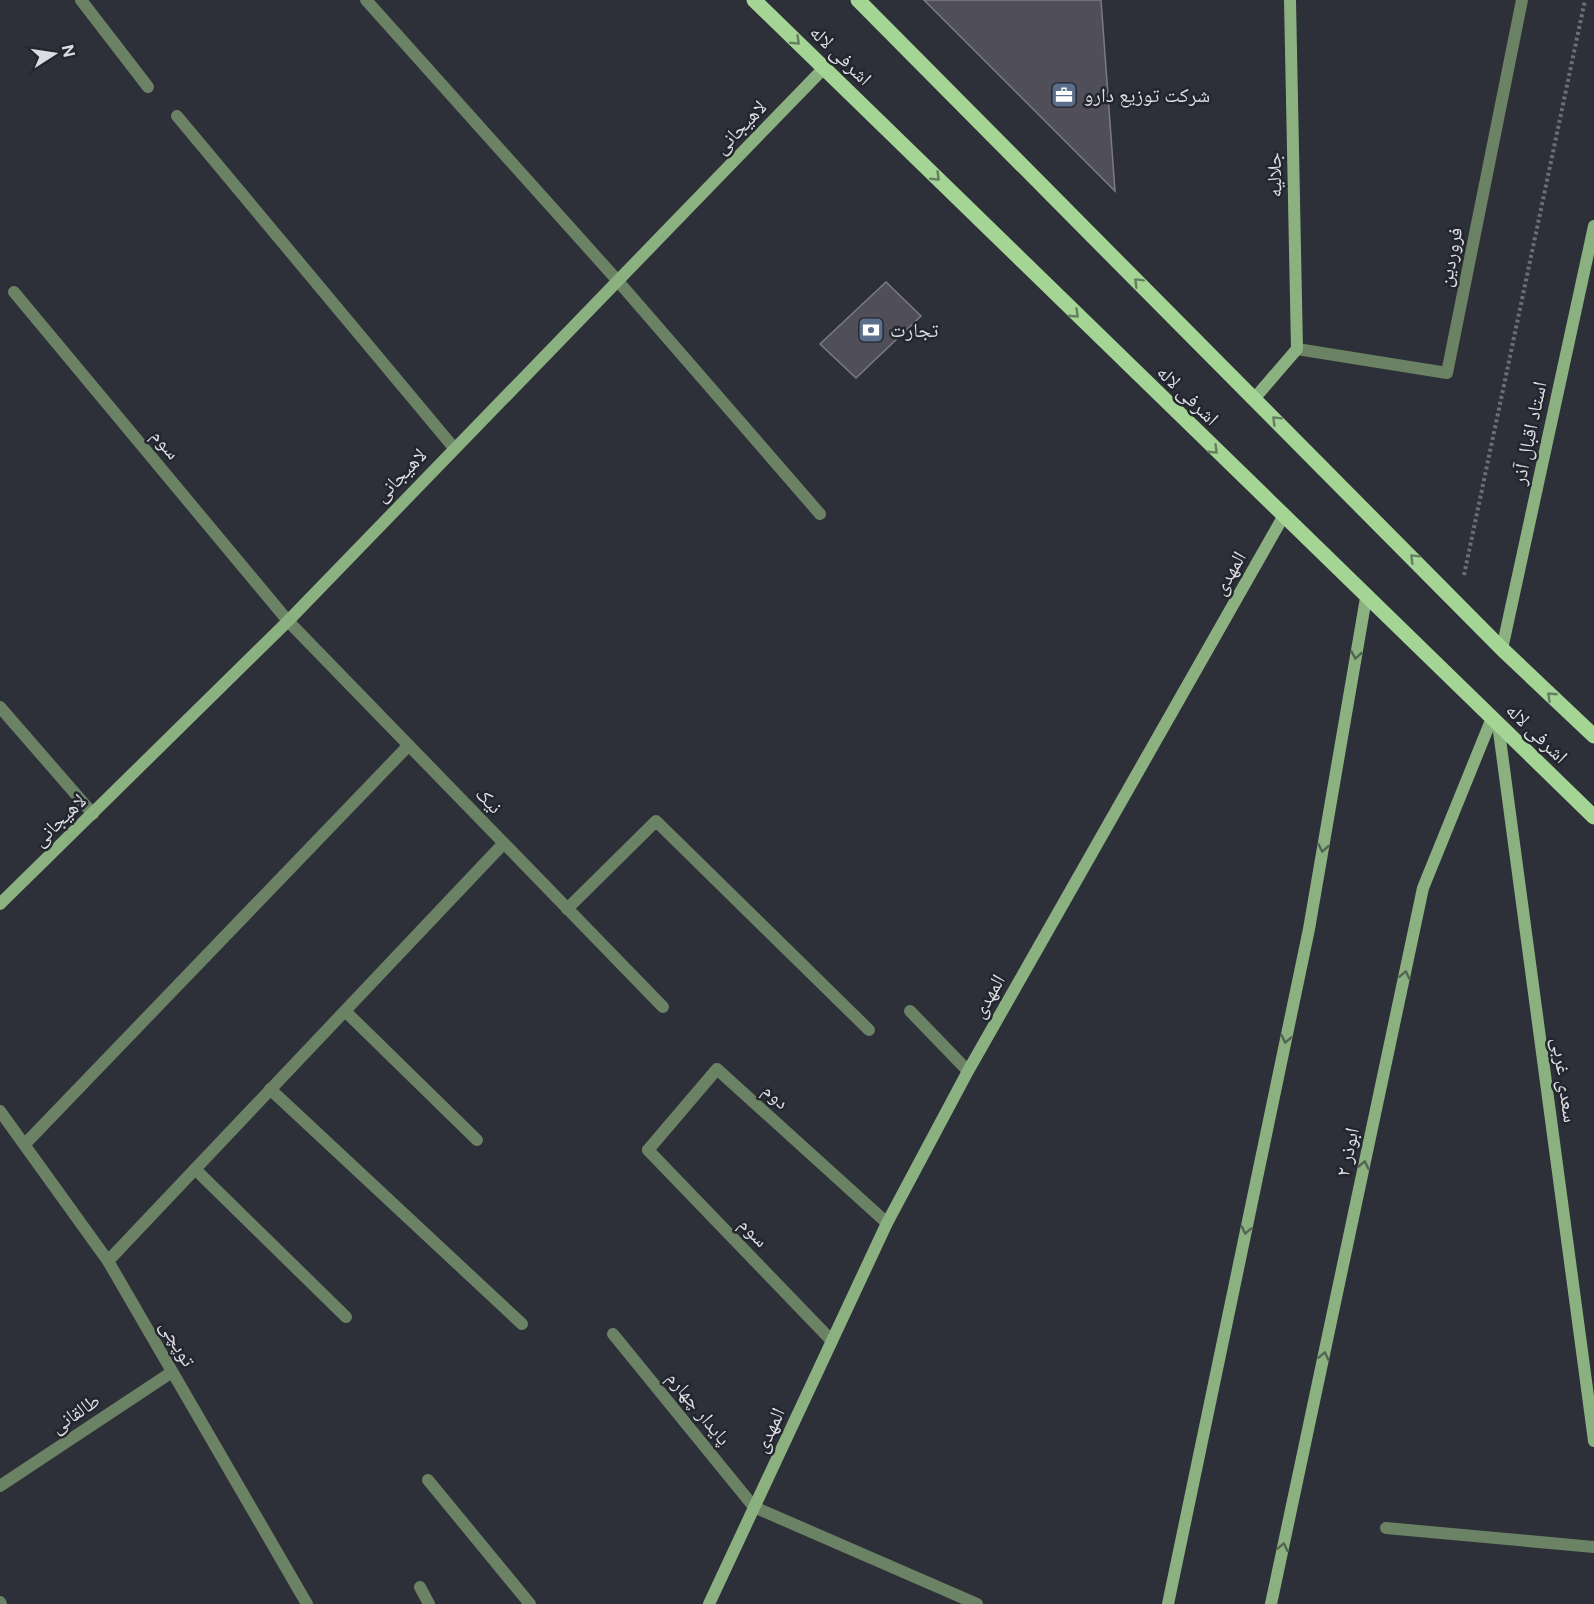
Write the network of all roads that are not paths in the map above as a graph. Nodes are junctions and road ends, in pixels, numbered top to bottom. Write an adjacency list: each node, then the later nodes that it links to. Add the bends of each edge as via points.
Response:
1 (81, 0): 8 (street)
2 (366, 0): 11 (street)
3 (754, 0): 7 (main road, اشرفی لاله, one-way to 7)
4 (858, 0): 14 (main road, اشرفی لاله, one-way to 4)
5 (1290, 0): 13 (street, جلالیه)
6 (1522, 0): 13 (street, فروردین, via 1447,373)
7 (824, 68): 11 (street, لاهیجانی); 17 (main road, اشرفی لاله, one-way to 17)
8 (148, 87)
9 (177, 116): 15 (street)
10 (1594, 226): 20 (street, استاد اقبال آذر)
11 (617, 280): 15 (street, لاهیجانی); 16 (street)
12 (15, 292): 19 (street, سوم)
13 (1297, 350): 14 (street)
14 (1254, 399): 20 (main road, اشرفی لاله, one-way to 14)
15 (454, 448): 19 (street, لاهیجانی)
16 (820, 514)
17 (1283, 517): 18 (main road, اشرفی لاله); 34 (street, المهدی)
18 (1366, 598): 22 (main road, اشرفی لاله); 60 (street, one-way to 60, via 1309,929)
19 (288, 621): 24 (street, نیک); 25 (street, لاهیجانی)
20 (1502, 650): 23 (main road, اشرفی لاله, one-way to 20)
21 (0, 707): 25 (street)
22 (1495, 721): 26 (main road, اشرفی لاله); 48 (street, سعدی غربی); 61 (street, ابوذر ۲, one-way to 22, via 1423,888)
23 (1594, 736)
24 (409, 745): 27 (street, نیک); 38 (street)
25 (93, 814): 28 (street, لاهیجانی)
26 (1594, 817)
27 (504, 843): 29 (street, نیک); 31 (street)
28 (0, 904)
29 (567, 909): 30 (street, نیک); 33 (street, via 656,821)
30 (663, 1007)
31 (345, 1011): 35 (street); 37 (street)
32 (910, 1011): 34 (street)
33 (869, 1030)
34 (968, 1071): 41 (street, المهدی)
35 (270, 1089): 40 (street); 44 (street)
36 (0, 1111): 38 (street, توپچی)
37 (477, 1140)
38 (25, 1144): 42 (street, توپچی)
39 (648, 1150): 41 (street, دوم, via 717,1069); 46 (street, سوم)
40 (195, 1168): 42 (street); 43 (street)
41 (887, 1223): 46 (street, المهدی)
42 (108, 1261): 47 (street, توپچی)
43 (346, 1317)
44 (522, 1324)
45 (614, 1334): 51 (street, پایدار چهارم)
46 (832, 1341): 51 (street, المهدی)
47 (172, 1372): 50 (street, طالقانی); 55 (street, توپچی)
48 (1594, 1441)
49 (429, 1480): 57 (street)
50 (0, 1486)
51 (754, 1507): 58 (street, المهدی); 59 (street)
52 (1386, 1528): 53 (street)
53 (1594, 1546)
54 (420, 1587): 56 (street)
55 (307, 1604)
56 (429, 1604)
57 (530, 1604)
58 (709, 1604)
59 (977, 1604)
60 (1168, 1604)
61 (1271, 1604)

